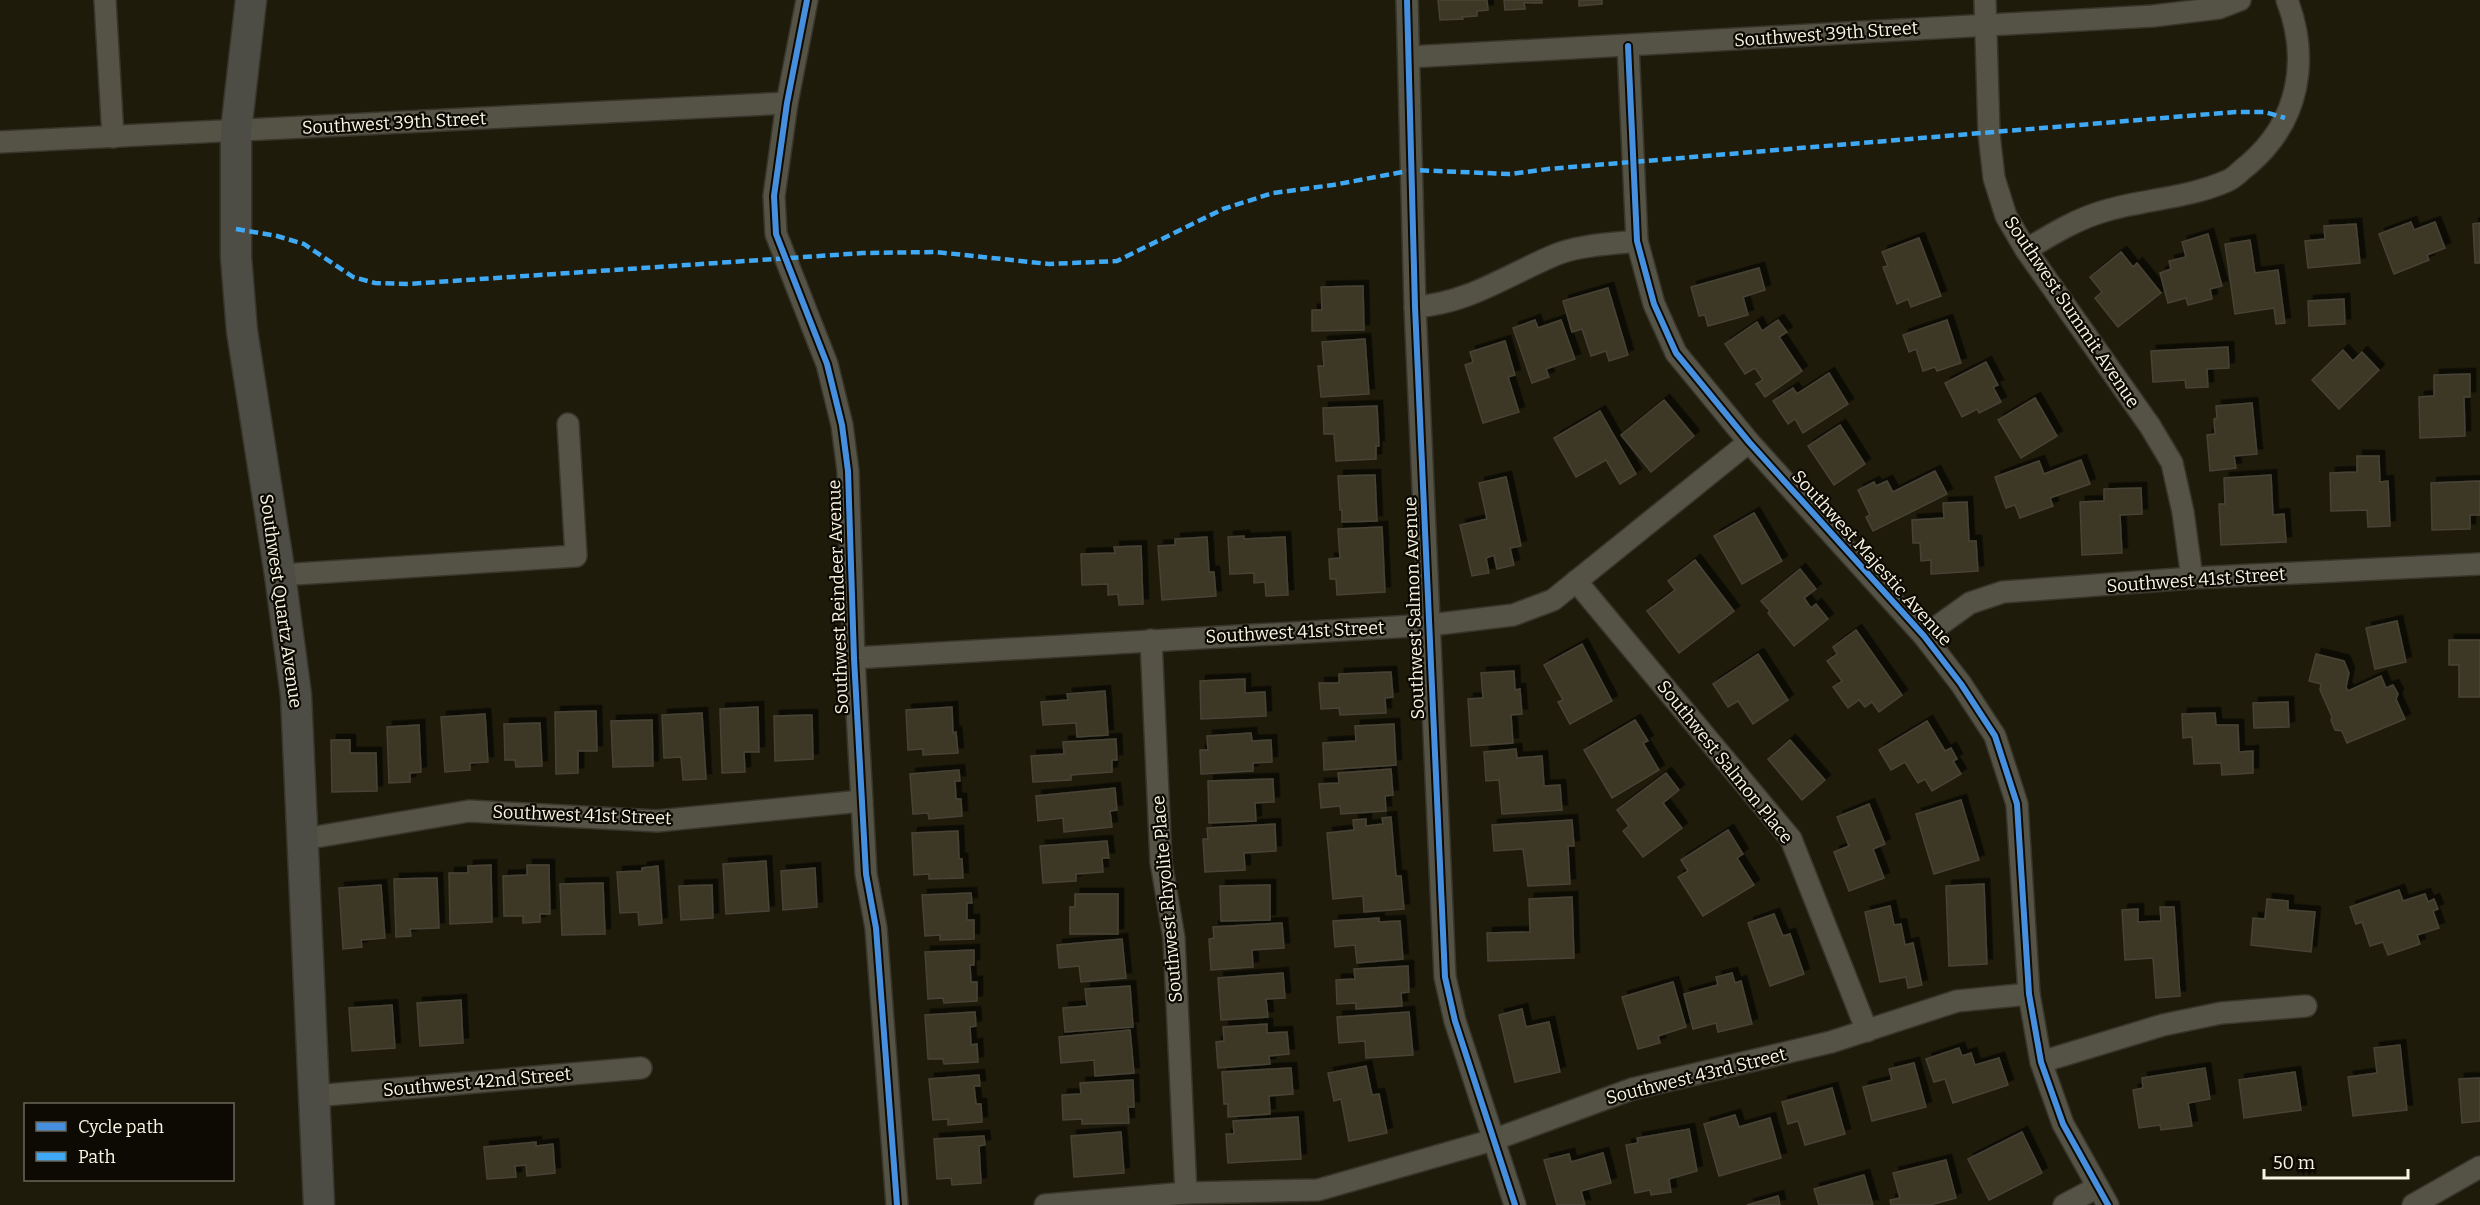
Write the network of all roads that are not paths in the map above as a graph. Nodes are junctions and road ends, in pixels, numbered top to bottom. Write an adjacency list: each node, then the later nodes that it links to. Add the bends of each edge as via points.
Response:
1 (105, 0): 13 (street)
2 (251, 0): 12 (street, Southwest Quartz Avenue)
3 (807, 0): 11 (street, Southwest Reindeer Avenue)
4 (1407, 0): 10 (street, Southwest Salmon Avenue)
5 (1985, 0): 8 (street, Southwest Summit Avenue)
6 (2241, 0): 8 (street, Southwest 39th Street, via 2218,8 2153,16)
7 (2287, 0): 16 (street, via 2295,23 2300,63 2296,93 2261,154 2230,180 2174,198 2108,210 2067,226)
8 (1986, 23): 9 (street, Southwest 39th Street); 16 (street, Southwest Summit Avenue, via 1994,178 2006,216)
9 (1628, 46): 10 (street, Southwest 39th Street); 15 (street, Southwest Majestic Avenue)
10 (1409, 57): 17 (street, Southwest Salmon Avenue)
11 (787, 103): 12 (street, Southwest 39th Street); 27 (street, Southwest Reindeer Avenue, via 774,196 777,234 827,363 842,425 848,471)
12 (236, 130): 13 (street, Southwest 39th Street); 21 (street, Southwest Quartz Avenue, via 236,256 242,331)
13 (113, 137): 14 (street, Southwest 39th Street)
14 (0, 142)
15 (1637, 241): 17 (street, via 1558,254 1463,299); 19 (street, Southwest Majestic Avenue, via 1654,304 1676,353)
16 (2026, 250): 22 (street, Southwest Summit Avenue, via 2172,463 2184,512)
17 (1415, 307): 24 (street, Southwest Salmon Avenue)
18 (568, 424): 21 (street, via 576,556)
19 (1749, 442): 23 (street, Southwest 41st Street); 25 (street, Southwest Majestic Avenue)
20 (2480, 564): 22 (street, Southwest 41st Street)
21 (280, 575): 29 (street, Southwest Quartz Avenue, via 296,695)
22 (2192, 578): 25 (street, Southwest 41st Street, via 2003,592 1970,603)
23 (1576, 581): 24 (street, Southwest 41st Street, via 1553,600 1513,615); 32 (street, Southwest Salmon Place, via 1791,839)
24 (1430, 625): 26 (street, Southwest 41st Street); 36 (street, Southwest Salmon Avenue, via 1445,977)
25 (1924, 636): 30 (street, Southwest Majestic Avenue, via 1995,736 2018,804)
26 (1151, 640): 27 (street, Southwest 41st Street); 38 (street, Southwest Rhyolite Place, via 1161,862 1174,939)
27 (854, 658): 28 (street, Southwest Reindeer Avenue)
28 (862, 801): 29 (street, Southwest 41st Street, via 657,821 469,811); 41 (street, Southwest Reindeer Avenue)
29 (304, 839): 35 (street, Southwest Quartz Avenue)
30 (2029, 994): 32 (street, Southwest 43rd Street, via 1957,1001); 33 (street, Southwest Majestic Avenue)
31 (2306, 1006): 33 (street, via 2221,1013 2163,1025)
32 (1867, 1031): 36 (street, Southwest 43rd Street, via 1632,1089)
33 (2041, 1062): 39 (street, Southwest Majestic Avenue, via 2063,1124)
34 (641, 1068): 35 (street, Southwest 42nd Street)
35 (314, 1096): 40 (street, Southwest Quartz Avenue)
36 (1492, 1140): 38 (street, Southwest 43rd Street, via 1318,1190); 43 (street, Southwest Salmon Avenue)
37 (2480, 1167): 45 (street)
38 (1186, 1193): 42 (street, Southwest 43rd Street)
39 (2103, 1196): 44 (street)
40 (319, 1205)
41 (897, 1205)
42 (1045, 1205)
43 (1515, 1205)
44 (2064, 1205)
45 (2413, 1205)

